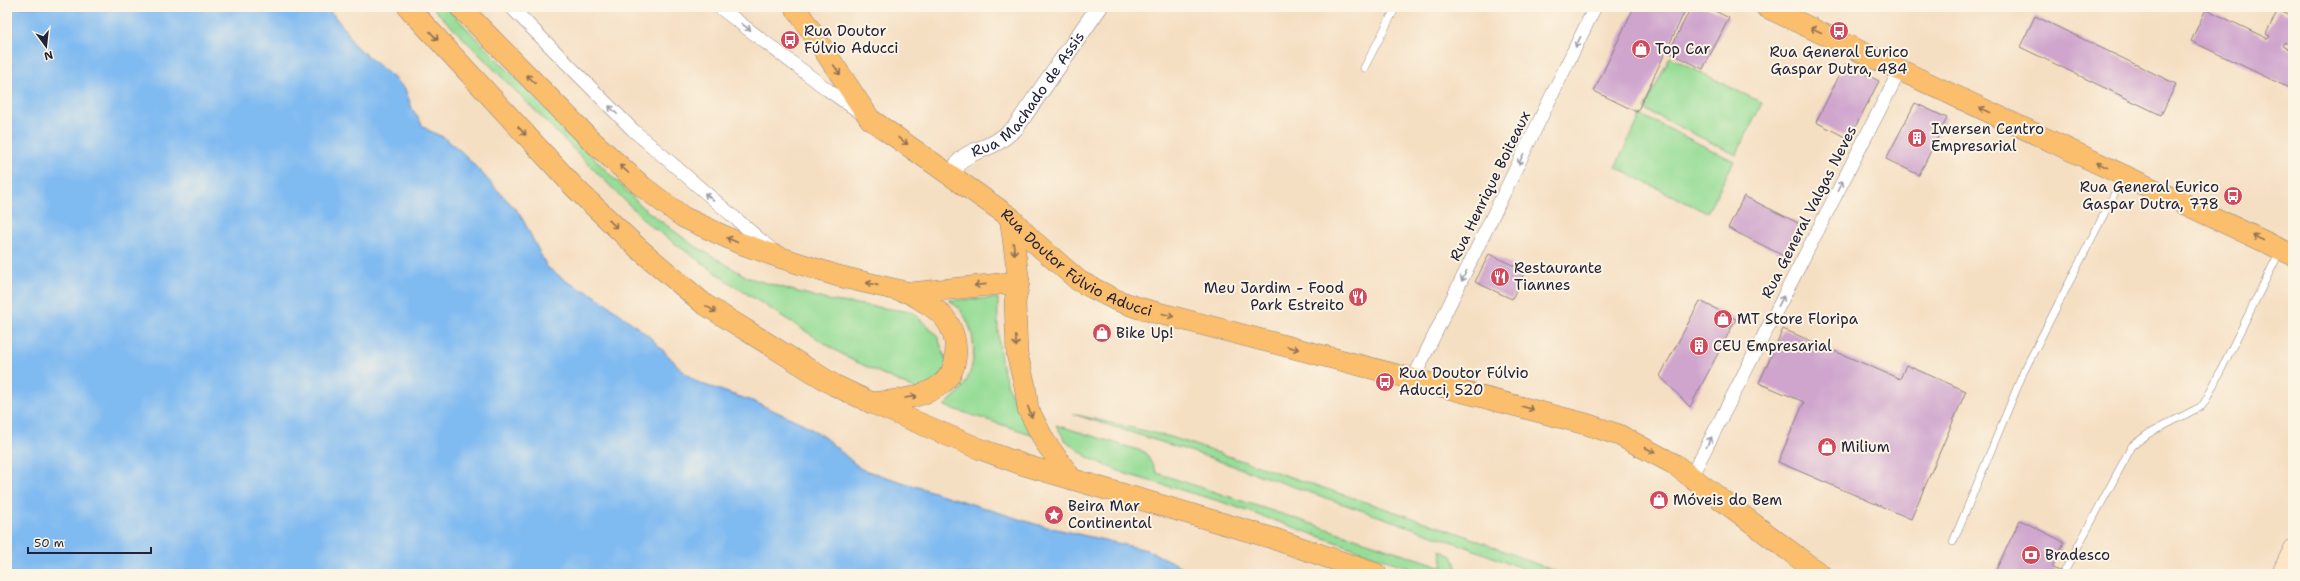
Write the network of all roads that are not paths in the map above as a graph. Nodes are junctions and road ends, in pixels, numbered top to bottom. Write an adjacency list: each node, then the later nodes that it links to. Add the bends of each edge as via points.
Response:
1 (408, 7): 21 (main road, one-way to 21, via 576,189 638,248 704,304 834,385)
2 (460, 7): 17 (main road, one-way to 2, via 725,236 671,209 591,140)
3 (511, 7): 17 (street, one-way to 3, via 633,130)
4 (719, 7): 12 (street, one-way to 12)
5 (795, 7): 12 (main road, Rua Doutor Fúlvio Aducci, one-way to 12)
6 (1098, 7): 14 (street, Rua Machado de Assis, via 1015,128 997,142 963,157 958,162)
7 (1396, 7): 10 (lane)
8 (1595, 7): 20 (street, Rua Henrique Boiteaux, one-way to 20)
9 (1766, 7): 11 (main road, one-way to 9)
10 (1364, 68)
11 (1900, 70): 13 (main road, one-way to 11); 22 (street, Rua General Valgas Neves, one-way to 11)
12 (870, 119): 14 (main road, Rua Doutor Fúlvio Aducci, one-way to 14)
13 (2124, 175): 16 (main road, one-way to 13); 24 (lane, via 2024,371)
14 (953, 176): 15 (main road, Rua Doutor Fúlvio Aducci)
15 (1010, 217): 18 (main road, one-way to 18); 20 (main road, Rua Doutor Fúlvio Aducci, one-way to 20, via 1079,281 1116,300)
16 (2287, 252): 28 (lane, via 2208,398 2202,406 2148,434 2132,446)
17 (782, 258): 19 (main road, one-way to 17, via 838,276)
18 (1019, 282): 19 (main road, one-way to 19); 23 (main road, one-way to 23, via 1015,302 1017,354 1028,409 1045,442)
19 (910, 293): 21 (main road, one-way to 19, via 919,395 941,385 956,358 954,337 943,316)
20 (1413, 379): 22 (main road, Rua Doutor Fúlvio Aducci, one-way to 22, via 1592,426 1652,451)
21 (872, 404): 23 (main road, via 980,449)
22 (1691, 476): 27 (main road, Rua Doutor Fúlvio Aducci)
23 (1072, 479): 26 (main road, via 1272,538)
24 (1953, 542)
25 (2293, 549): 29 (main road)
26 (1376, 574)
27 (1820, 574)
28 (2063, 574)
29 (2281, 574)

